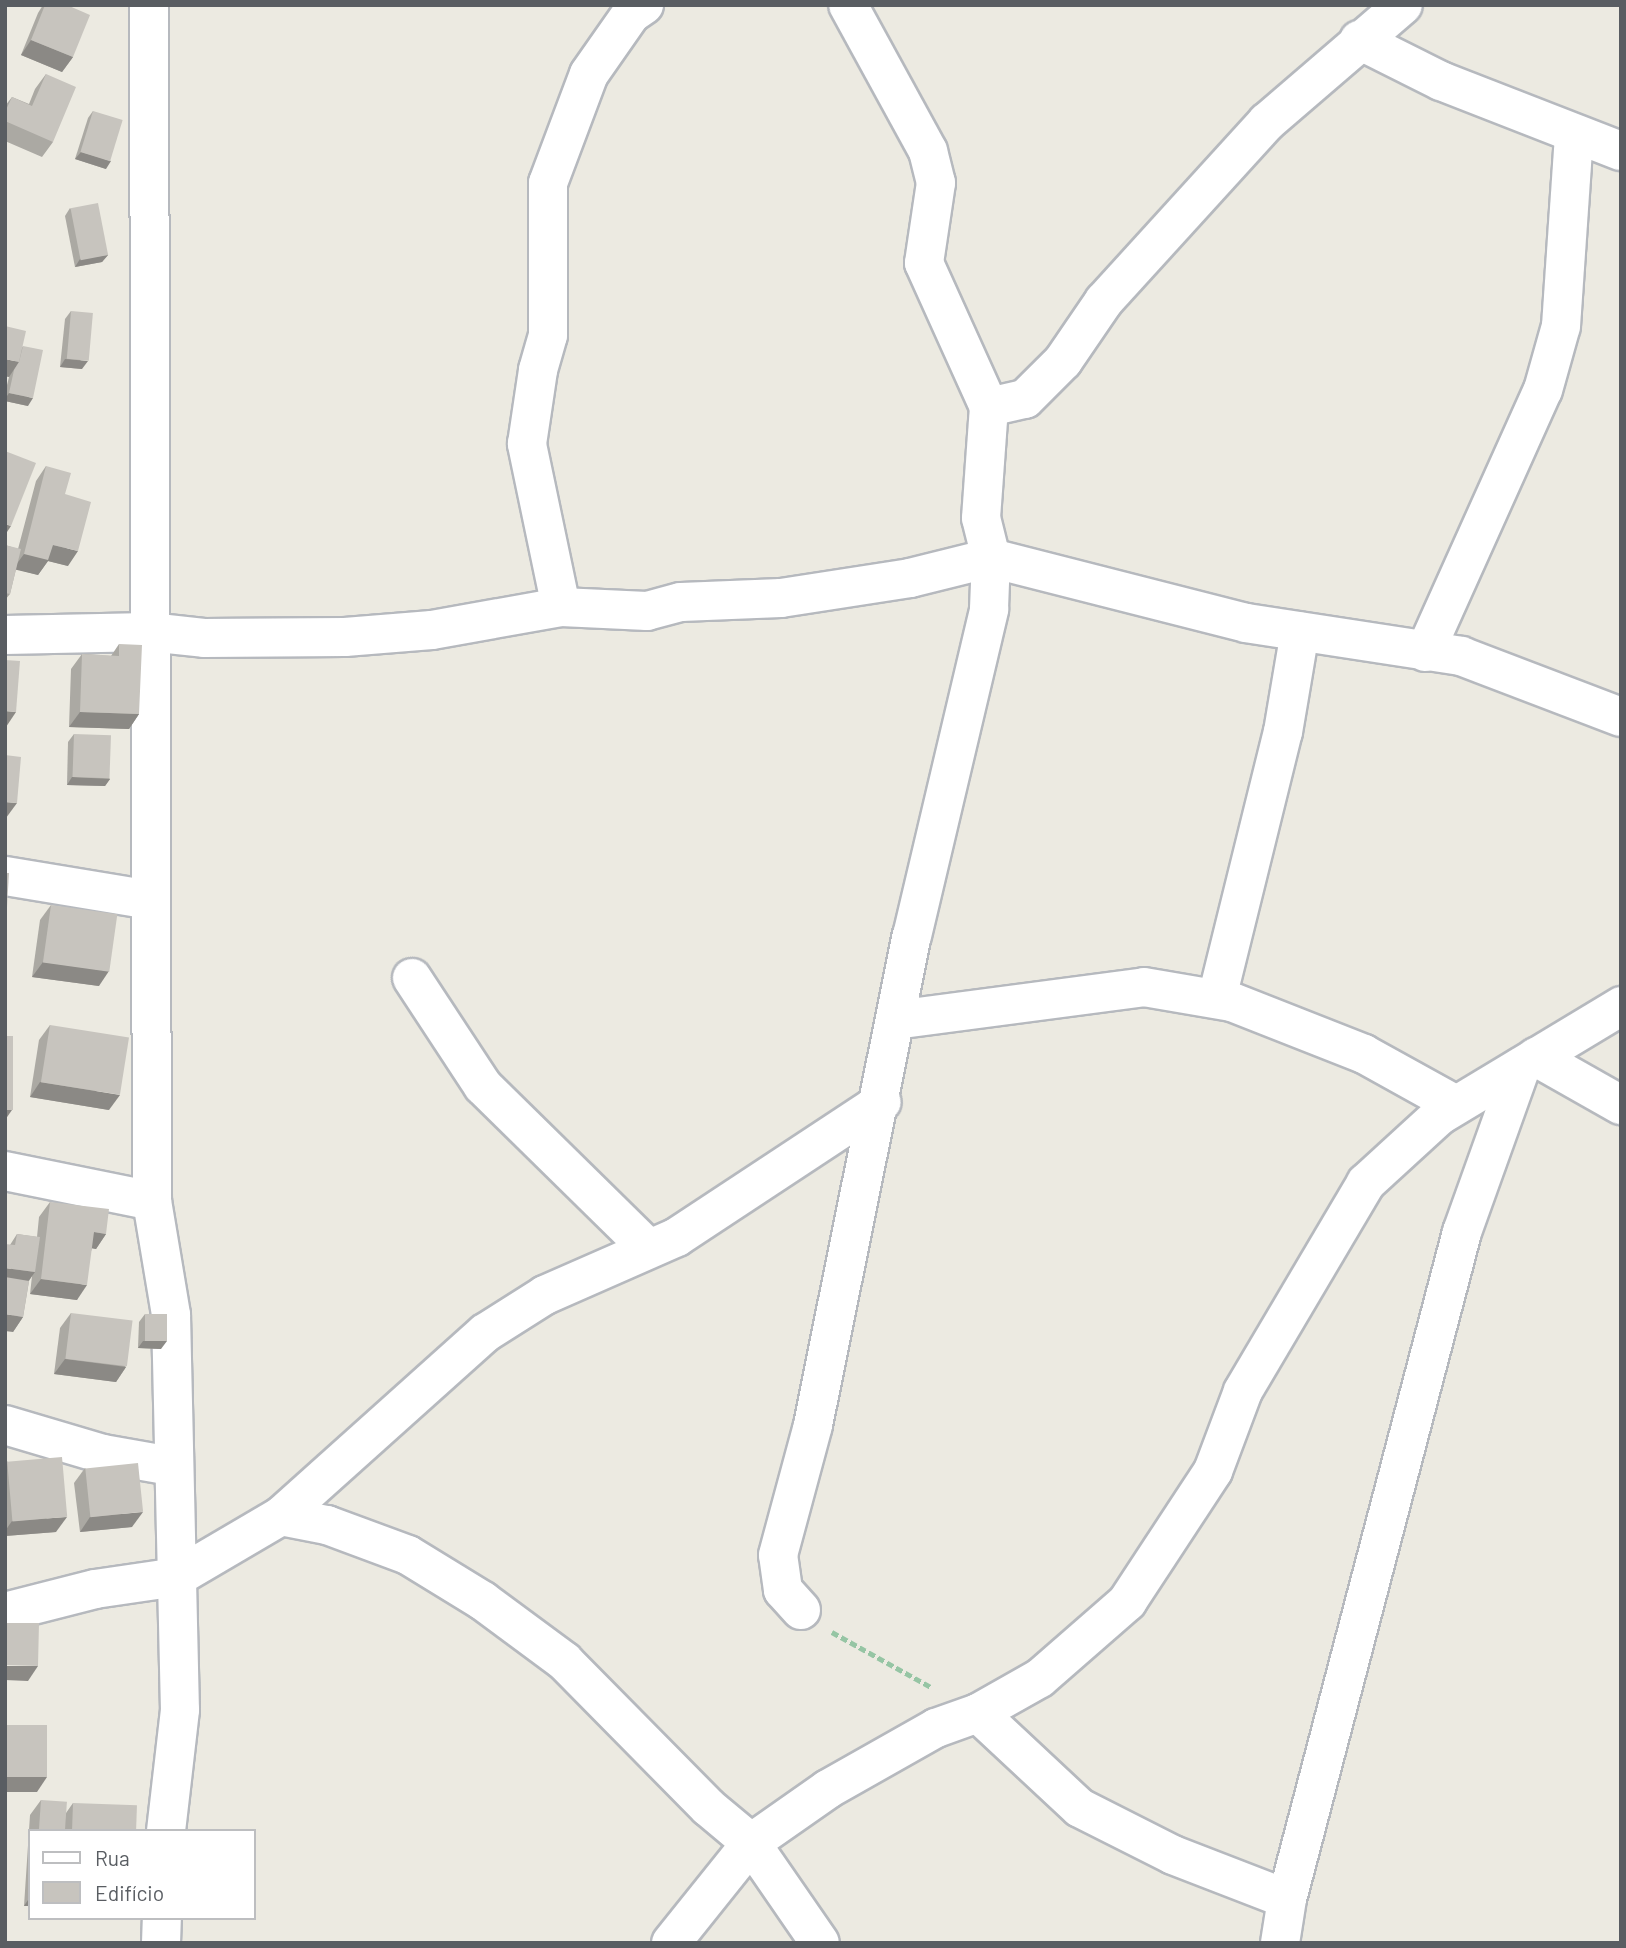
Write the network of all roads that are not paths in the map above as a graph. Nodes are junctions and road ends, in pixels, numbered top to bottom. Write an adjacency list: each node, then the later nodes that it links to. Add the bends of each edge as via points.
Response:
1 (149, 5): 12 (street)
2 (644, 5): 10 (street, via 631,14 589,74 548,183 548,335 527,444)
3 (848, 5): 8 (street, via 928,151 936,183 924,263)
4 (1402, 5): 5 (street)
5 (1359, 40): 6 (street, via 1441,81); 8 (street, via 1268,122 1224,169 1104,301 1054,371 1025,399)
6 (1574, 134): 7 (street); 14 (street, via 1561,326 1543,390)
7 (1621, 151)
8 (989, 407): 9 (street, via 981,517)
9 (991, 558): 10 (street, via 910,578 781,598 681,602 647,611); 11 (street, via 1245,623); 21 (street, via 989,609)
10 (561, 607): 12 (street, via 432,630 345,637 204,638)
11 (1300, 631): 14 (street); 19 (street, via 1283,732)
12 (149, 632): 13 (street); 17 (street)
13 (5, 635)
14 (1425, 652): 15 (street, via 1461,656 1518,674)
15 (1621, 717)
16 (5, 876): 17 (street)
17 (150, 900): 27 (street)
18 (412, 978): 28 (street, via 482,1086)
19 (1217, 998): 21 (street, via 1144,986); 24 (street, via 1364,1054)
20 (1621, 1006): 22 (street)
21 (895, 1020): 23 (street)
22 (1529, 1062): 24 (street); 25 (street); 38 (street, via 1462,1232)
23 (881, 1102): 28 (street, via 732,1205); 33 (street, via 813,1425 778,1555 783,1590)
24 (1456, 1105): 35 (street, via 1366,1183 1243,1391 1213,1471 1127,1602 1040,1678)
25 (1621, 1105)
26 (5, 1171): 27 (street)
27 (152, 1200): 30 (street, via 171,1315)
28 (648, 1248): 31 (street, via 545,1295 485,1332)
29 (5, 1426): 30 (street, via 103,1454)
30 (171, 1466): 32 (street)
31 (281, 1516): 32 (street); 37 (street, via 327,1525 408,1555 483,1601 564,1661 708,1807)
32 (177, 1577): 34 (street, via 95,1589); 36 (street, via 180,1710)
33 (801, 1610)
34 (5, 1612)
35 (978, 1713): 37 (street, via 936,1728 828,1789); 38 (street, via 1080,1808 1173,1855)
36 (166, 1829)
37 (751, 1843): 41 (street); 42 (street)
38 (1287, 1899): 43 (street)
39 (162, 1920): 40 (street)
40 (161, 1943)
41 (671, 1943)
42 (820, 1943)
43 (1280, 1943)

